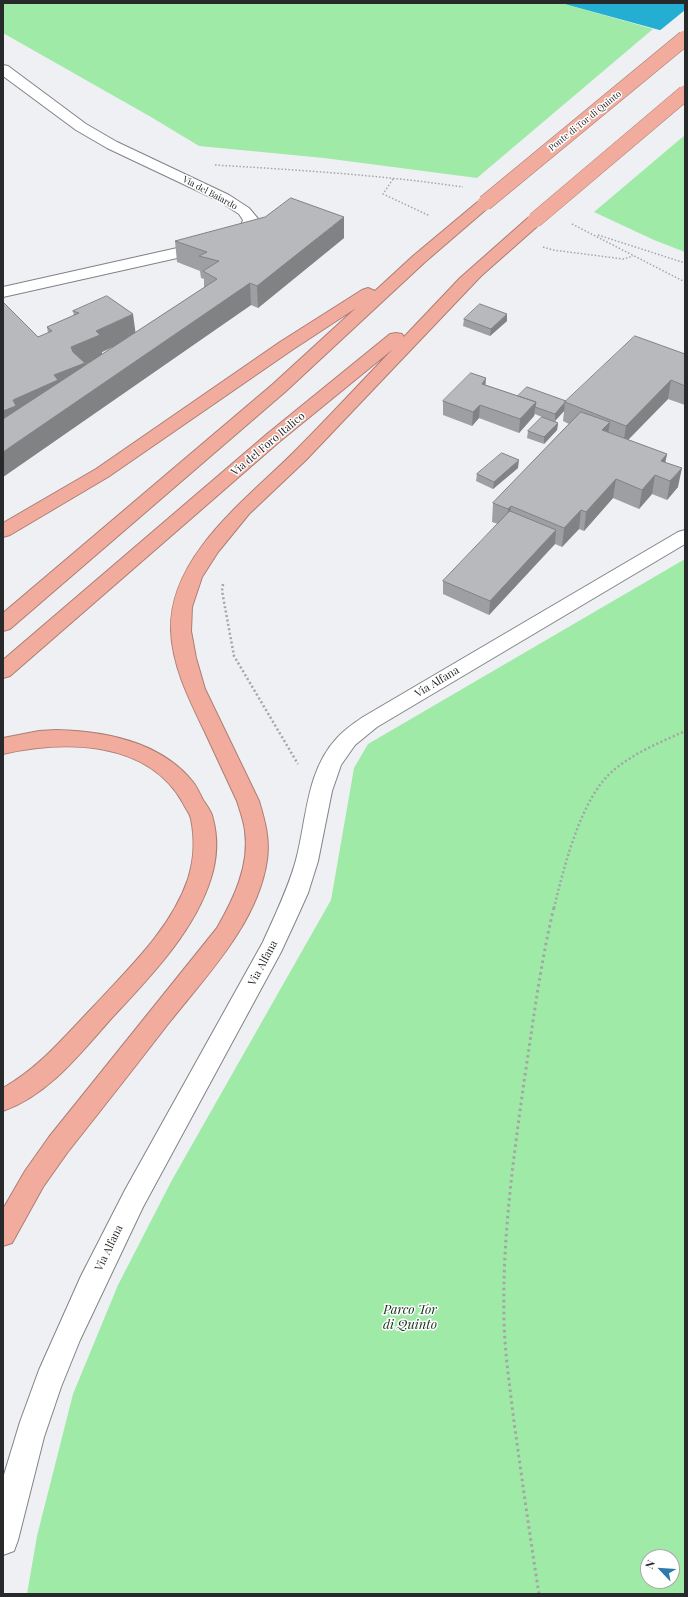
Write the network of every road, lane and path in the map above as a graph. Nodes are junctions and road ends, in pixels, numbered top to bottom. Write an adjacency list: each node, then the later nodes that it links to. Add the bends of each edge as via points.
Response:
1 (685, 38): 10 (highway, Ponte di Tor di Quinto, bridge)
2 (3, 69): 14 (street, Via del Baiardo, via 81,127 112,145 224,198 244,211 251,220 250,225 238,236 218,243)
3 (685, 93): 12 (highway, Via del Foro Italico, bridge)
4 (208, 164): 5 (path, via 321,171)
5 (394, 179): 6 (path); 7 (path, via 383,194)
6 (458, 186)
7 (434, 217)
8 (553, 250): 9 (path, via 623,259)
9 (633, 256): 11 (path, via 592,234); 13 (path)
10 (419, 259): 15 (highway, via 313,327 102,474); 18 (highway, via 273,393)
11 (685, 263)
12 (476, 272): 19 (highway, Via del Foro Italico, via 273,438); 24 (highway, via 300,456 242,510 211,548 192,578 181,618 186,658 195,689 254,819 257,854 252,875 242,906 225,935 58,1145 34,1180)
13 (685, 282)
14 (3, 292)
15 (3, 532)
16 (685, 536): 22 (street, Via Alfana, via 358,730 343,745 331,763)
17 (224, 577): 22 (path, via 222,591 234,656 307,779)
18 (3, 624)
19 (3, 671)
20 (685, 731): 26 (path, via 622,765 607,776 597,788 584,812 570,852 553,908 539,978 507,1216 504,1309 512,1408)
21 (3, 746): 23 (highway, via 44,738 89,738 154,759 190,793 199,809 206,840 200,877 190,900 156,951 117,998 56,1063 31,1083)
22 (321, 794): 25 (street, Via Alfana, via 307,860 284,922 145,1176 64,1343 34,1421 14,1487)
23 (3, 1100)
24 (3, 1234)
25 (3, 1540)
26 (539, 1594)

